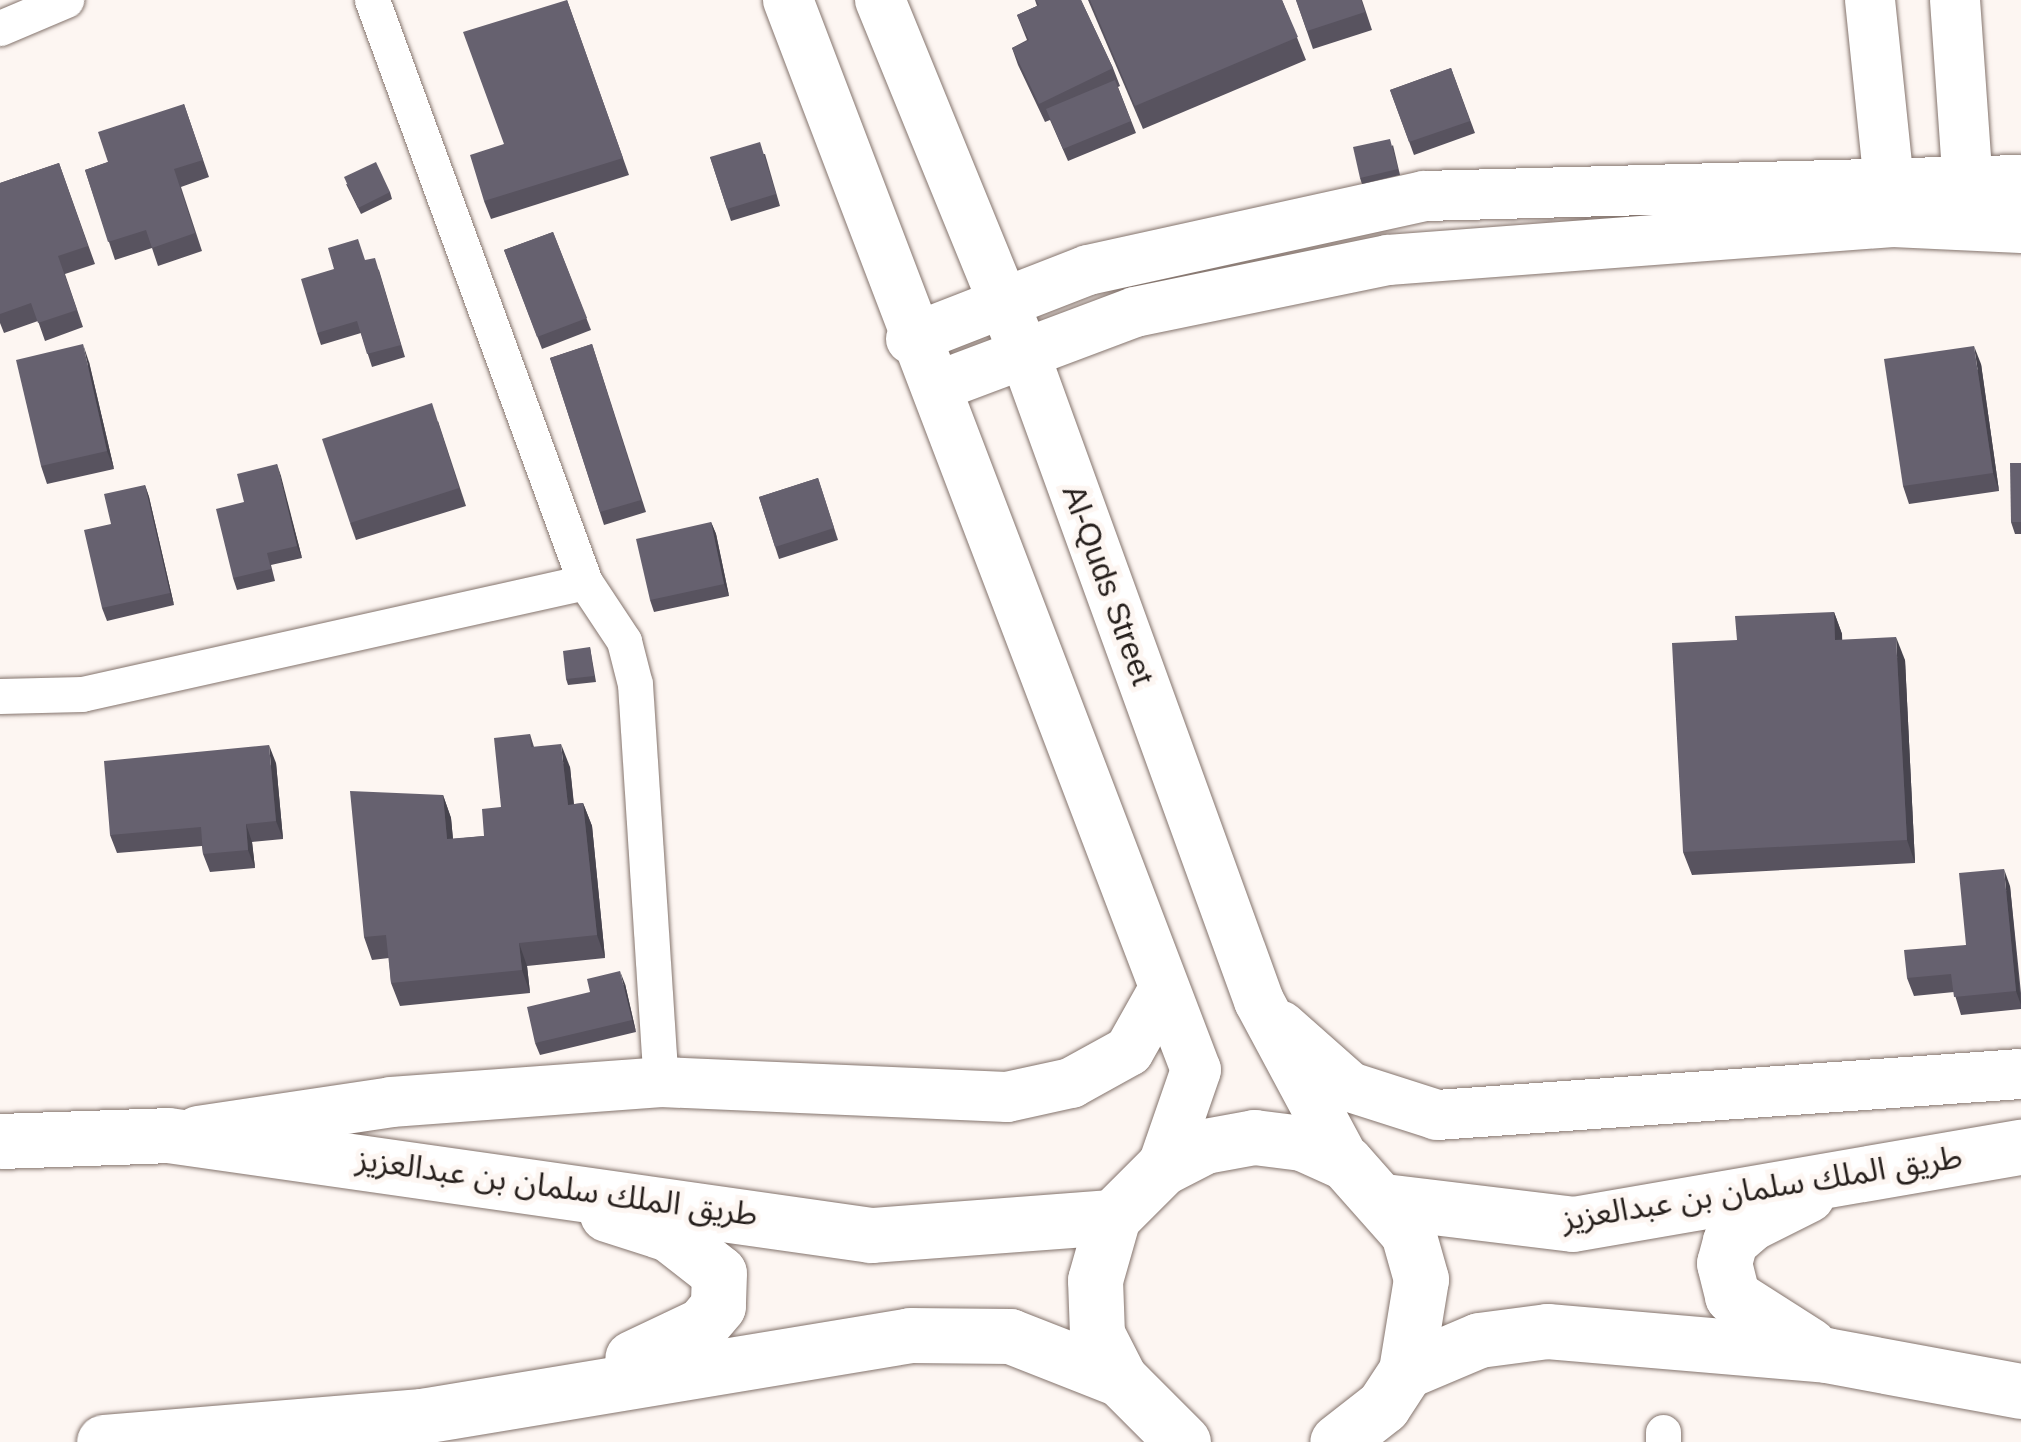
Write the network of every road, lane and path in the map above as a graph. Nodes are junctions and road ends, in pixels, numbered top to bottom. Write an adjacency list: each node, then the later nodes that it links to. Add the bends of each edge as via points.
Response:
1 (66, 0): 7 (street)
2 (372, 0): 16 (street)
3 (788, 0): 13 (street)
4 (880, 0): 12 (street, Al-Quds Street)
5 (1870, 0): 10 (street)
6 (1955, 0): 8 (street)
7 (0, 28)
8 (1965, 180): 9 (street); 10 (street); 11 (street)
9 (2021, 180)
10 (1891, 202): 11 (street); 12 (street, via 1424,196 1088,270); 14 (street, via 1388,260 1135,312)
11 (1997, 229)
12 (1001, 304): 13 (street); 14 (street, Al-Quds Street)
13 (910, 339): 15 (street)
14 (1026, 358): 15 (street); 19 (street, Al-Quds Street)
15 (938, 386): 18 (street)
16 (585, 582): 17 (street, via 82,694); 21 (street, via 624,642 635,684)
17 (0, 696)
18 (1164, 989): 21 (street, via 1129,1051 1071,1084 1007,1096); 25 (street, via 1196,1070)
19 (1259, 1001): 20 (street, via 1350,1088 1436,1114); 28 (street, Al-Quds Street)
20 (2021, 1074)
21 (661, 1082): 22 (street, via 391,1102)
22 (168, 1136): 23 (main road, طريق الملك سلمان بن عبدالعزيز); 27 (main road, طريق الملك سلمان بن عبدالعزيز)
23 (0, 1141)
24 (2021, 1147): 26 (main road, طريق الملك سلمان بن عبدالعزيز)
25 (1162, 1168): 28 (main road, طريق الملك سلمان بن عبدالعزيز, via 1205,1146 1254,1137 1302,1143); 29 (main road, طريق الملك سلمان بن عبدالعزيز)
26 (1875, 1168): 28 (main road, طريق الملك سلمان بن عبدالعزيز, via 1574,1224); 30 (main road, via 1774,1208 1730,1241 1724,1263 1732,1296)
27 (506, 1179): 29 (main road, طريق الملك سلمان بن عبدالعزيز, via 872,1235); 34 (main road, via 669,1234 719,1273 718,1306 702,1325)
28 (1365, 1182): 31 (main road, via 1408,1234 1421,1279)
29 (1113, 1217): 32 (main road, via 1095,1280 1097,1334)
30 (1826, 1354): 31 (main road, via 1546,1330 1479,1340); 33 (main road)
31 (1406, 1371): 37 (main road, via 1383,1406)
32 (1120, 1379): 34 (main road, via 1010,1336 910,1335); 36 (main road)
33 (2021, 1391)
34 (546, 1393): 35 (main road, via 422,1416)
35 (104, 1442)
36 (1183, 1442)
37 (1337, 1442)

